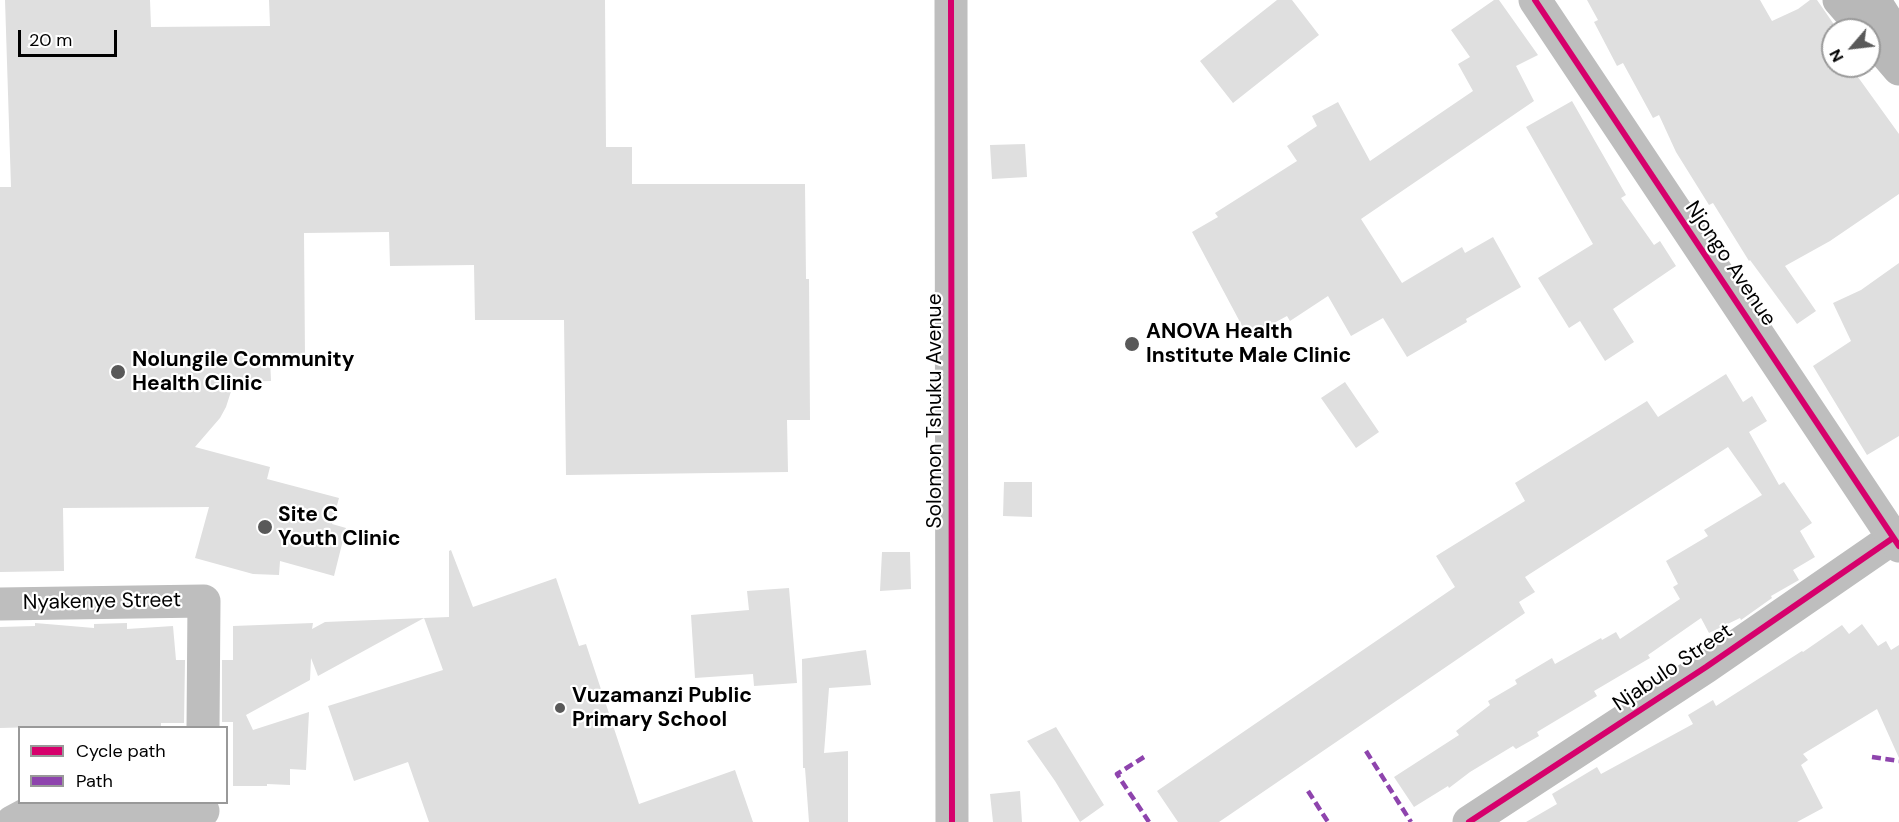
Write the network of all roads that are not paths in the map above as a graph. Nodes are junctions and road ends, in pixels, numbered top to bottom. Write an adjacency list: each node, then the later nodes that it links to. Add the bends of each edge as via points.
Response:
1 (951, 0): 14 (street, Solomon Tshuku Avenue)
2 (1534, 0): 9 (street, Njongo Avenue)
3 (1839, 0): 5 (main road)
4 (1874, 0): 6 (main road)
5 (1855, 18)
6 (1899, 39)
7 (1881, 48): 8 (main road)
8 (1899, 69)
9 (1896, 542): 15 (street, Njabulo Street)
10 (0, 604): 11 (street, Nyakenye Street, via 204,601)
11 (204, 726)
12 (203, 812): 13 (street, via 41,812)
13 (12, 822)
14 (952, 822)
15 (1469, 822)

